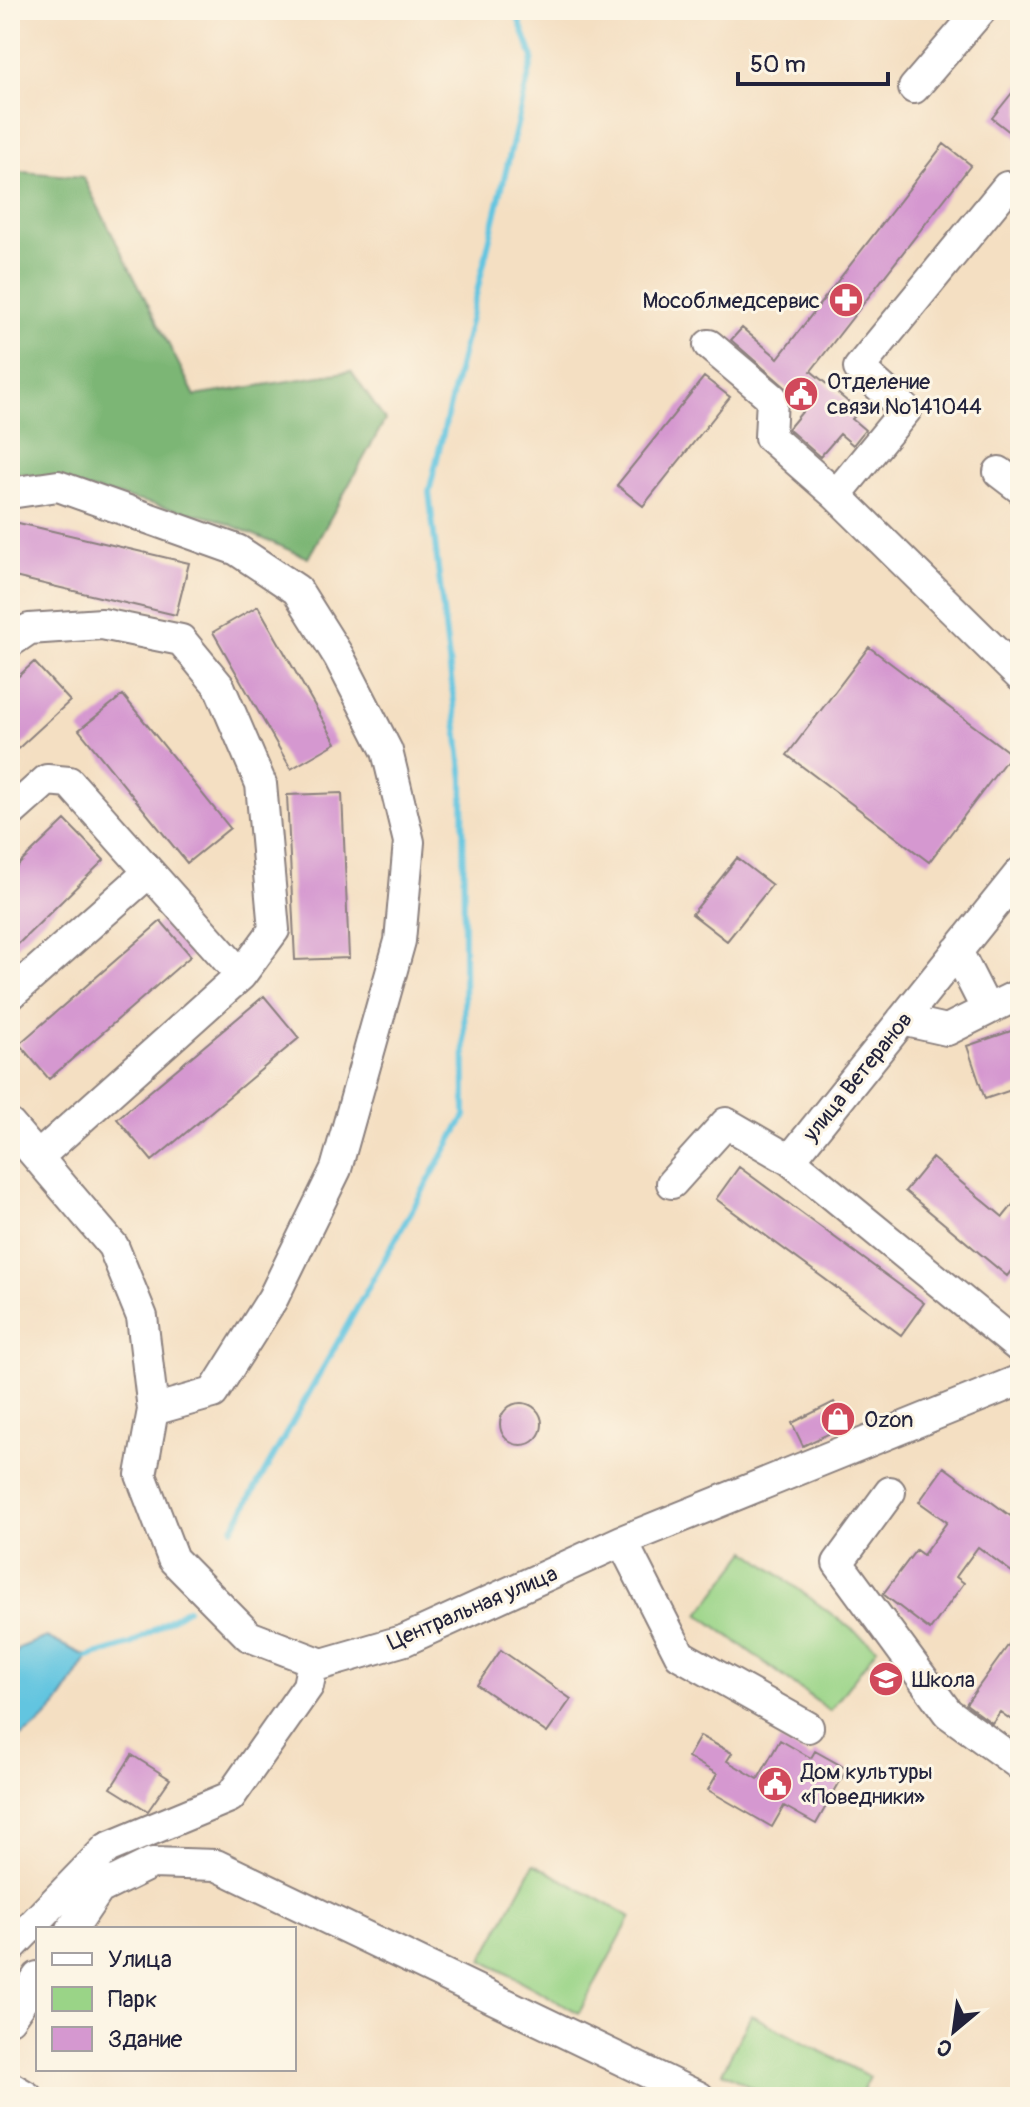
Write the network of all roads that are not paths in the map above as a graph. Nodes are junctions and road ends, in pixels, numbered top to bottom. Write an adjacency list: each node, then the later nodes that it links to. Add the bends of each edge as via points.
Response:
1 (981, 10): 2 (street)
2 (914, 88)
3 (1007, 187): 6 (street, via 859,368 906,410)
4 (709, 345): 6 (street, via 772,398 770,437)
5 (10, 493): 24 (street, via 58,486 237,550 297,590 387,751 409,842 400,941 336,1169 273,1298 213,1393)
6 (836, 495): 8 (street)
7 (10, 642): 13 (street, via 29,629 102,624 181,640 219,686 261,784 274,930)
8 (1020, 676)
9 (10, 813): 10 (street, via 47,780 69,782)
10 (149, 872): 13 (street); 15 (street)
11 (1020, 873): 12 (street, улица Ветеранов)
12 (957, 951): 16 (street); 17 (street, улица Ветеранов)
13 (241, 975): 19 (street)
14 (1020, 994): 16 (street)
15 (10, 995)
16 (987, 1010): 17 (street, via 947,1030)
17 (902, 1020): 20 (street, улица Ветеранов)
18 (10, 1125): 19 (street, Центральная улица)
19 (38, 1157): 24 (street, Центральная улица, via 113,1246 142,1317)
20 (790, 1160): 21 (street, via 726,1123); 22 (street, улица Ветеранов)
21 (672, 1183)
22 (1020, 1348)
23 (1020, 1380): 26 (street, Центральная улица)
24 (153, 1410): 27 (street, Центральная улица, via 141,1475 173,1559 249,1636)
25 (890, 1492): 29 (street, via 838,1563 948,1713)
26 (622, 1541): 27 (street, Центральная улица, via 405,1640 322,1664); 28 (street, via 680,1655)
27 (313, 1661): 31 (street, via 308,1686 230,1797 107,1848)
28 (808, 1727)
29 (1020, 1765)
30 (73, 1927): 36 (street, via 99,1889 152,1863 216,1865)
31 (10, 1948)
32 (36, 1980): 33 (street)
33 (10, 2018)
34 (10, 2087): 35 (street)
35 (27, 2097)
36 (699, 2097)

